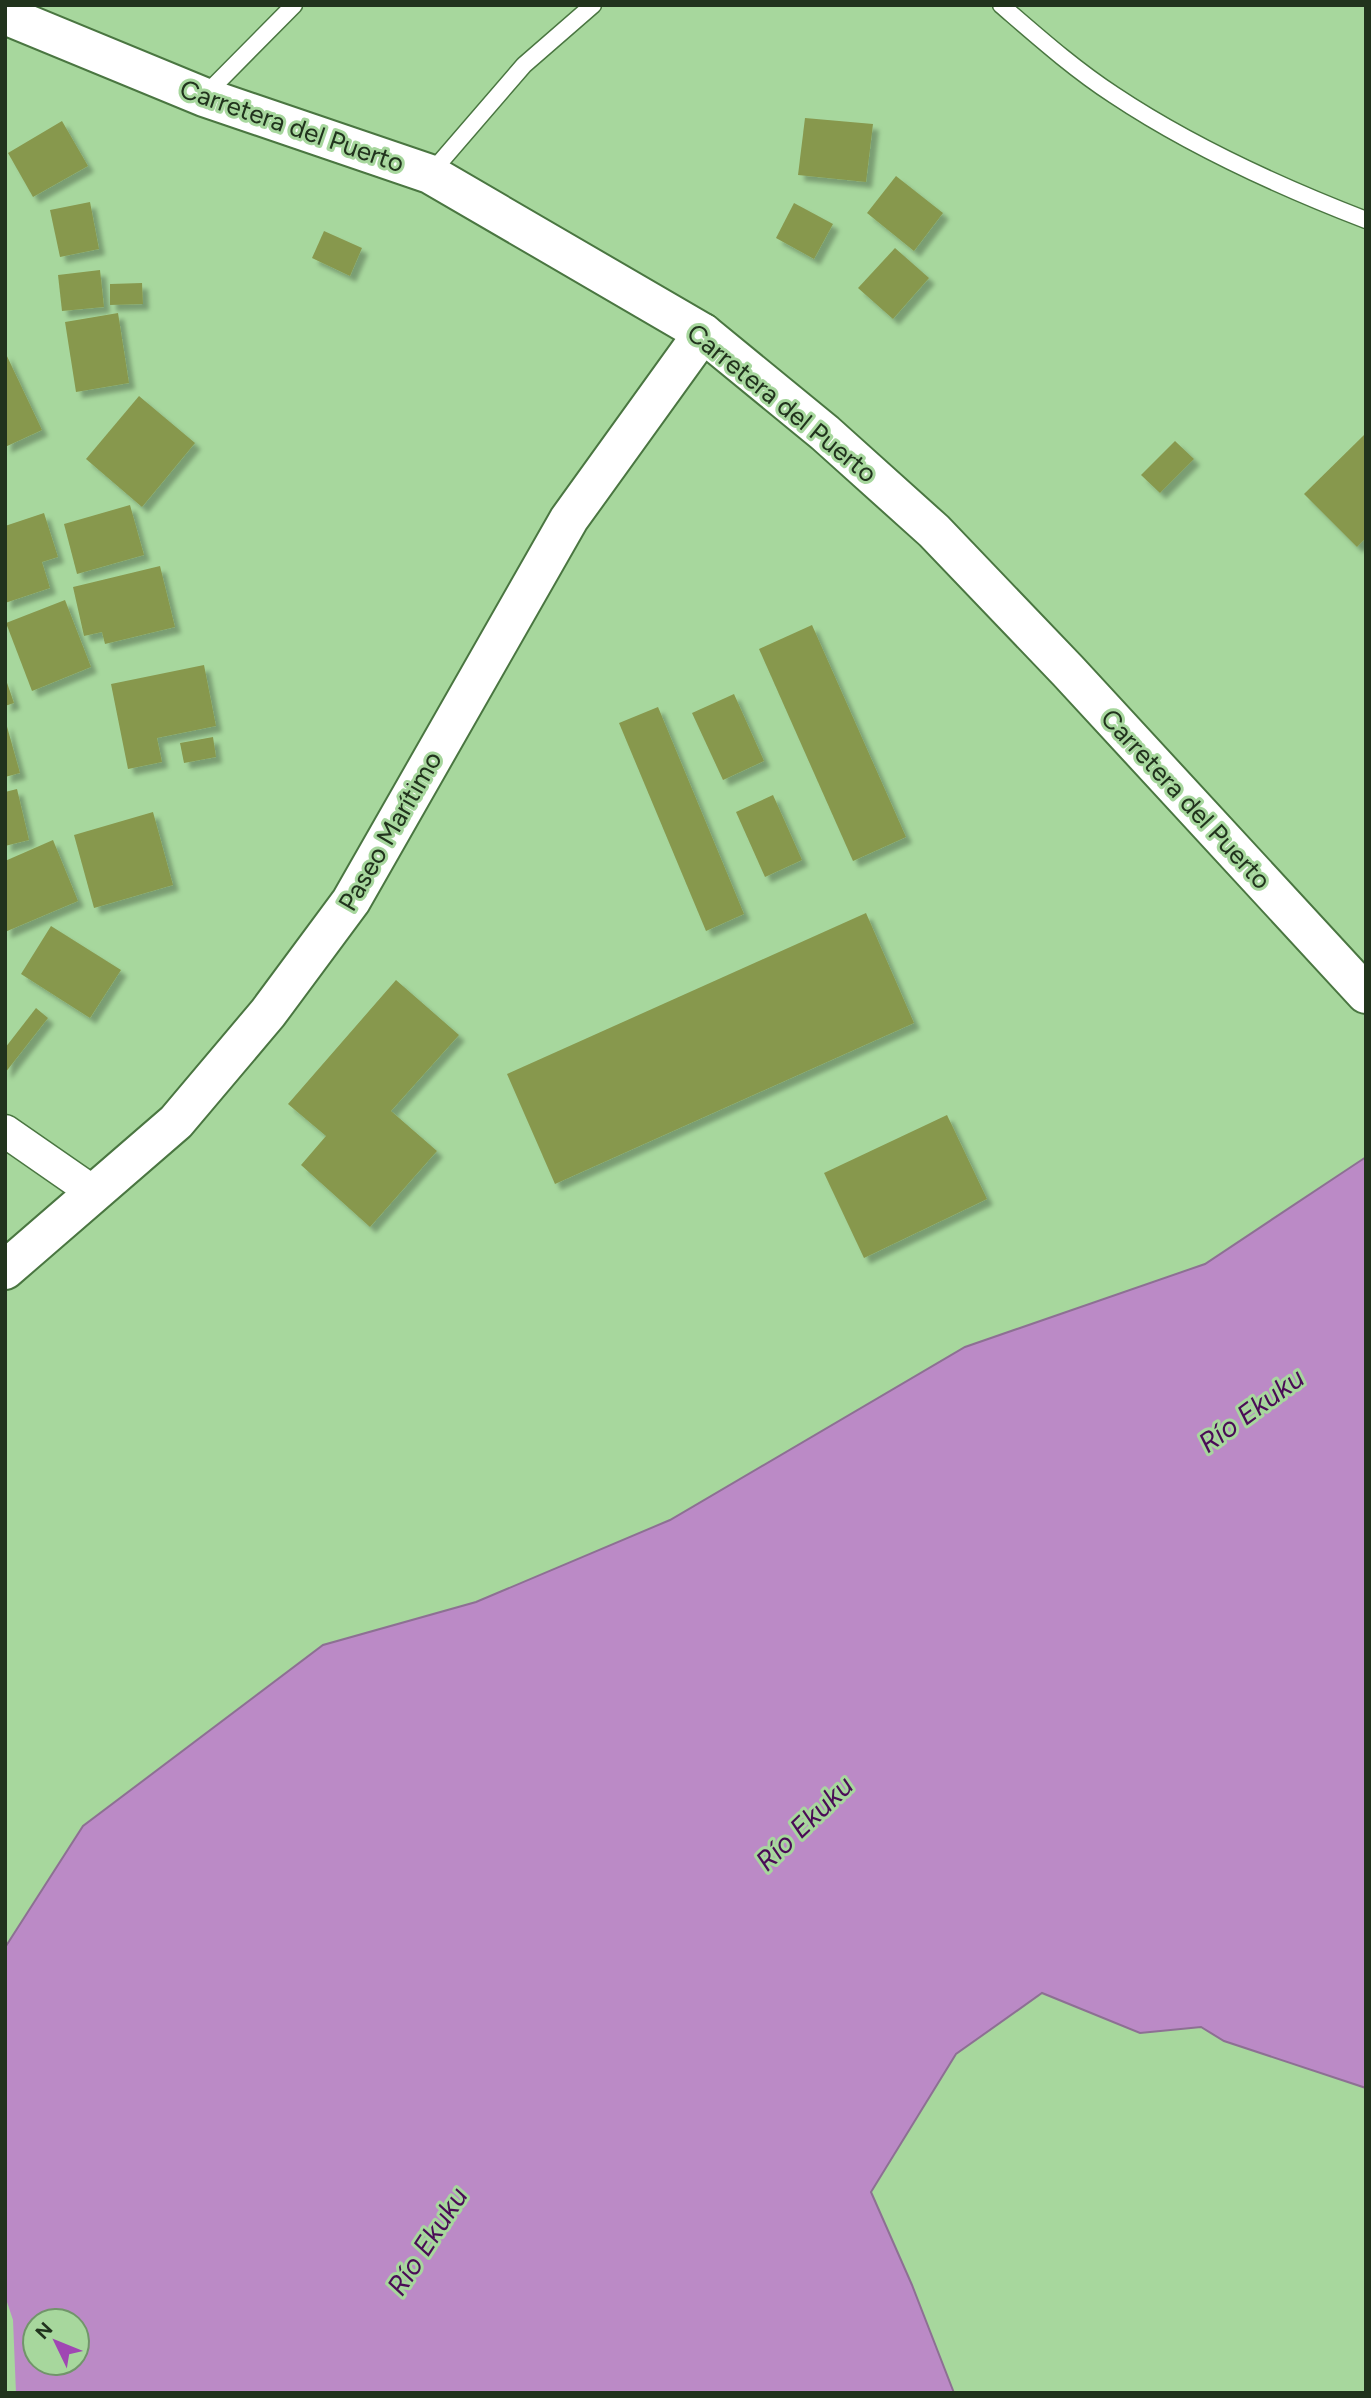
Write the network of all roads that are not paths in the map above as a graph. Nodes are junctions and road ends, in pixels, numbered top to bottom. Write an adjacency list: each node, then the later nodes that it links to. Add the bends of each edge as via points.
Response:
1 (294, 5): 5 (lane)
2 (593, 5): 6 (lane, via 524,65)
3 (1001, 5): 7 (lane, via 1112,94 1189,140 1298,193)
4 (5, 15): 5 (main road, Carretera del Puerto)
5 (204, 97): 6 (main road, Carretera del Puerto)
6 (430, 174): 8 (main road, Carretera del Puerto)
7 (1366, 219)
8 (704, 333): 9 (main road, Carretera del Puerto, via 934,531); 11 (main road, Paseo Marítimo, via 569,519 351,901 268,1013 176,1122)
9 (1366, 994)
10 (5, 1131): 11 (street)
11 (93, 1192): 12 (main road, Paseo Marítimo)
12 (5, 1270)

